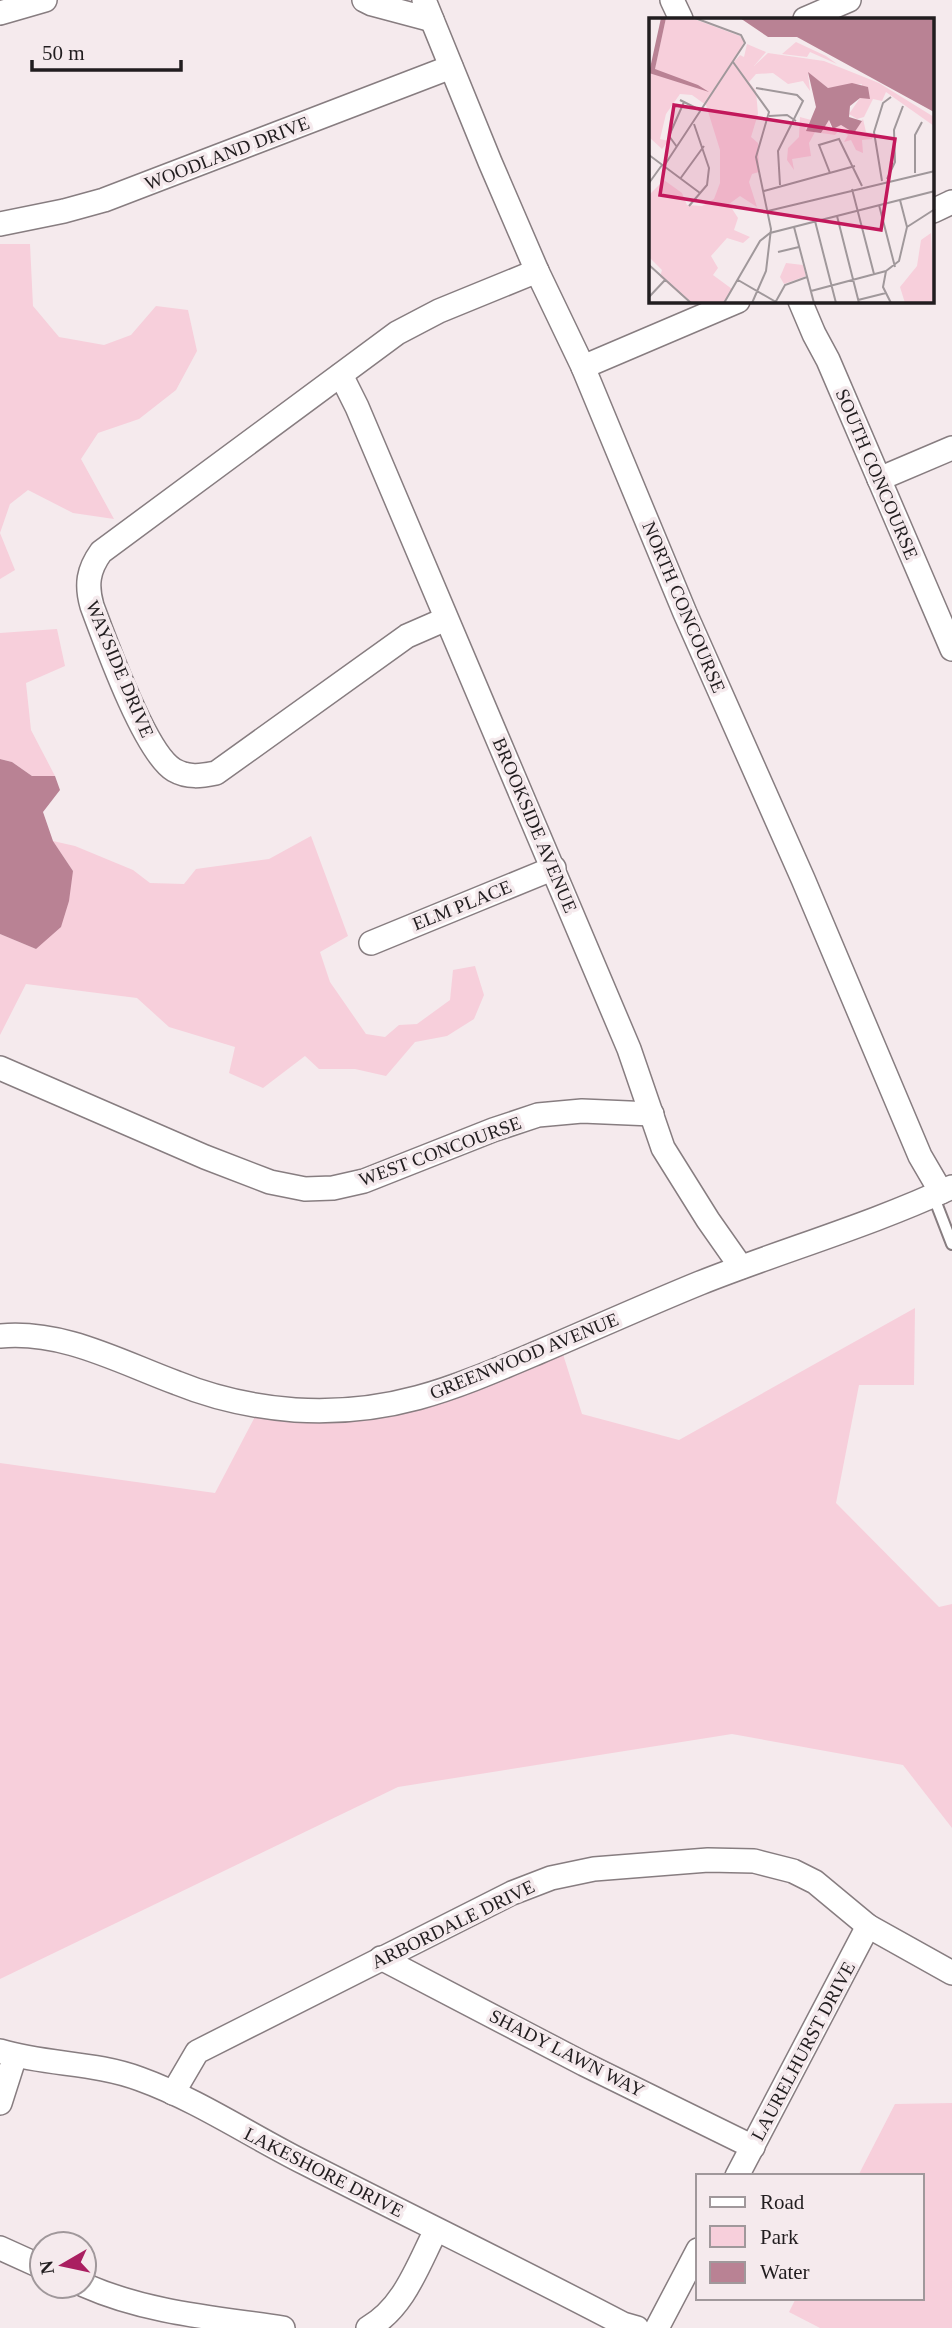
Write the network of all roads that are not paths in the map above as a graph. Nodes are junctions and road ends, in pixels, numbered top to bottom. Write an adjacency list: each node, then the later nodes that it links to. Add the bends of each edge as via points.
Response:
1 (45, 0): 6 (street)
2 (364, 0): 5 (street, via 372,5)
3 (672, 0): 7 (street)
4 (849, 0): 8 (street)
5 (428, 10): 9 (street, NORTH CONCOURSE)
6 (0, 13)
7 (681, 18)
8 (807, 18)
9 (451, 67): 12 (street, WOODLAND DRIVE, via 104,200); 13 (street, NORTH CONCOURSE)
10 (952, 202): 11 (street)
11 (934, 211)
12 (0, 224)
13 (537, 271): 16 (street, NORTH CONCOURSE); 17 (street, WAYSIDE DRIVE, via 414,323)
14 (733, 303): 16 (street)
15 (801, 303): 19 (street, SOUTH CONCOURSE)
16 (583, 367): 26 (street, NORTH CONCOURSE, via 920,1156)
17 (341, 375): 20 (street, BROOKSIDE AVENUE); 20 (street, WAYSIDE DRIVE, via 102,552 91,570 88,592 105,641 147,738 162,760 173,770 200,777 228,765 407,636)
18 (952, 448): 19 (street)
19 (879, 480): 21 (street, SOUTH CONCOURSE)
20 (446, 619): 22 (street, BROOKSIDE AVENUE)
21 (952, 649)
22 (554, 868): 23 (street, ELM PLACE); 25 (street, BROOKSIDE AVENUE)
23 (371, 943)
24 (0, 1068): 25 (street, WEST CONCOURSE, via 205,1157 270,1182 304,1189 364,1181 538,1115 582,1111)
25 (652, 1114): 28 (street, BROOKSIDE AVENUE, via 663,1148)
26 (942, 1191): 27 (lane); 28 (street, GREENWOOD AVENUE)
27 (952, 1244)
28 (741, 1267): 29 (street, GREENWOOD AVENUE, via 453,1389 359,1409 295,1410 228,1399 99,1351 55,1339)
29 (0, 1336)
30 (868, 1926): 31 (street, ARBORDALE DRIVE, via 826,1889 793,1871 754,1861 708,1860 594,1869 551,1878); 32 (street, ARBORDALE DRIVE); 36 (street, LAURELHURST DRIVE)
31 (381, 1958): 34 (street, ARBORDALE DRIVE, via 197,2052); 36 (street, SHADY LAWN WAY)
32 (952, 1973)
33 (8, 2053): 34 (street, LAKESHORE DRIVE, via 117,2071); 35 (street)
34 (173, 2093): 38 (street, LAKESHORE DRIVE)
35 (0, 2103)
36 (752, 2147): 37 (street, LAURELHURST DRIVE)
37 (738, 2174)
38 (436, 2230): 44 (street, via 402,2297); 45 (street, LAKESHORE DRIVE)
39 (0, 2248): 41 (street)
40 (696, 2254): 46 (street)
41 (28, 2261)
42 (98, 2290): 43 (street, via 166,2312)
43 (284, 2328)
44 (368, 2328)
45 (637, 2328)
46 (657, 2328)

